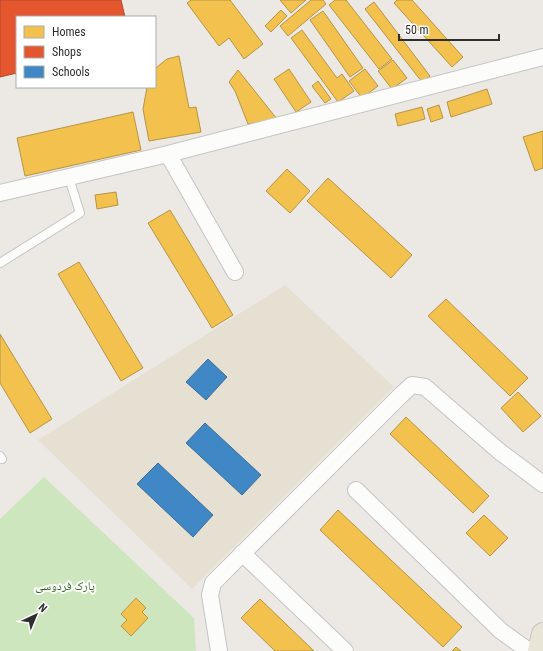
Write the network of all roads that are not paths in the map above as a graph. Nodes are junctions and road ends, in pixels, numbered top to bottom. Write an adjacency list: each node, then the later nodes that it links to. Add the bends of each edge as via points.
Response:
1 (543, 57): 2 (street)
2 (168, 154): 3 (street); 6 (street)
3 (69, 178): 4 (street); 5 (lane, via 80,214)
4 (0, 193)
5 (0, 263)
6 (235, 272)
7 (543, 484): 9 (street, via 499,451 425,387 412,385)
8 (356, 490): 13 (street, via 502,631)
9 (242, 553): 11 (street, via 211,588); 12 (street)
10 (543, 634): 14 (main road)
11 (219, 651)
12 (345, 651)
13 (529, 651)
14 (539, 651)

